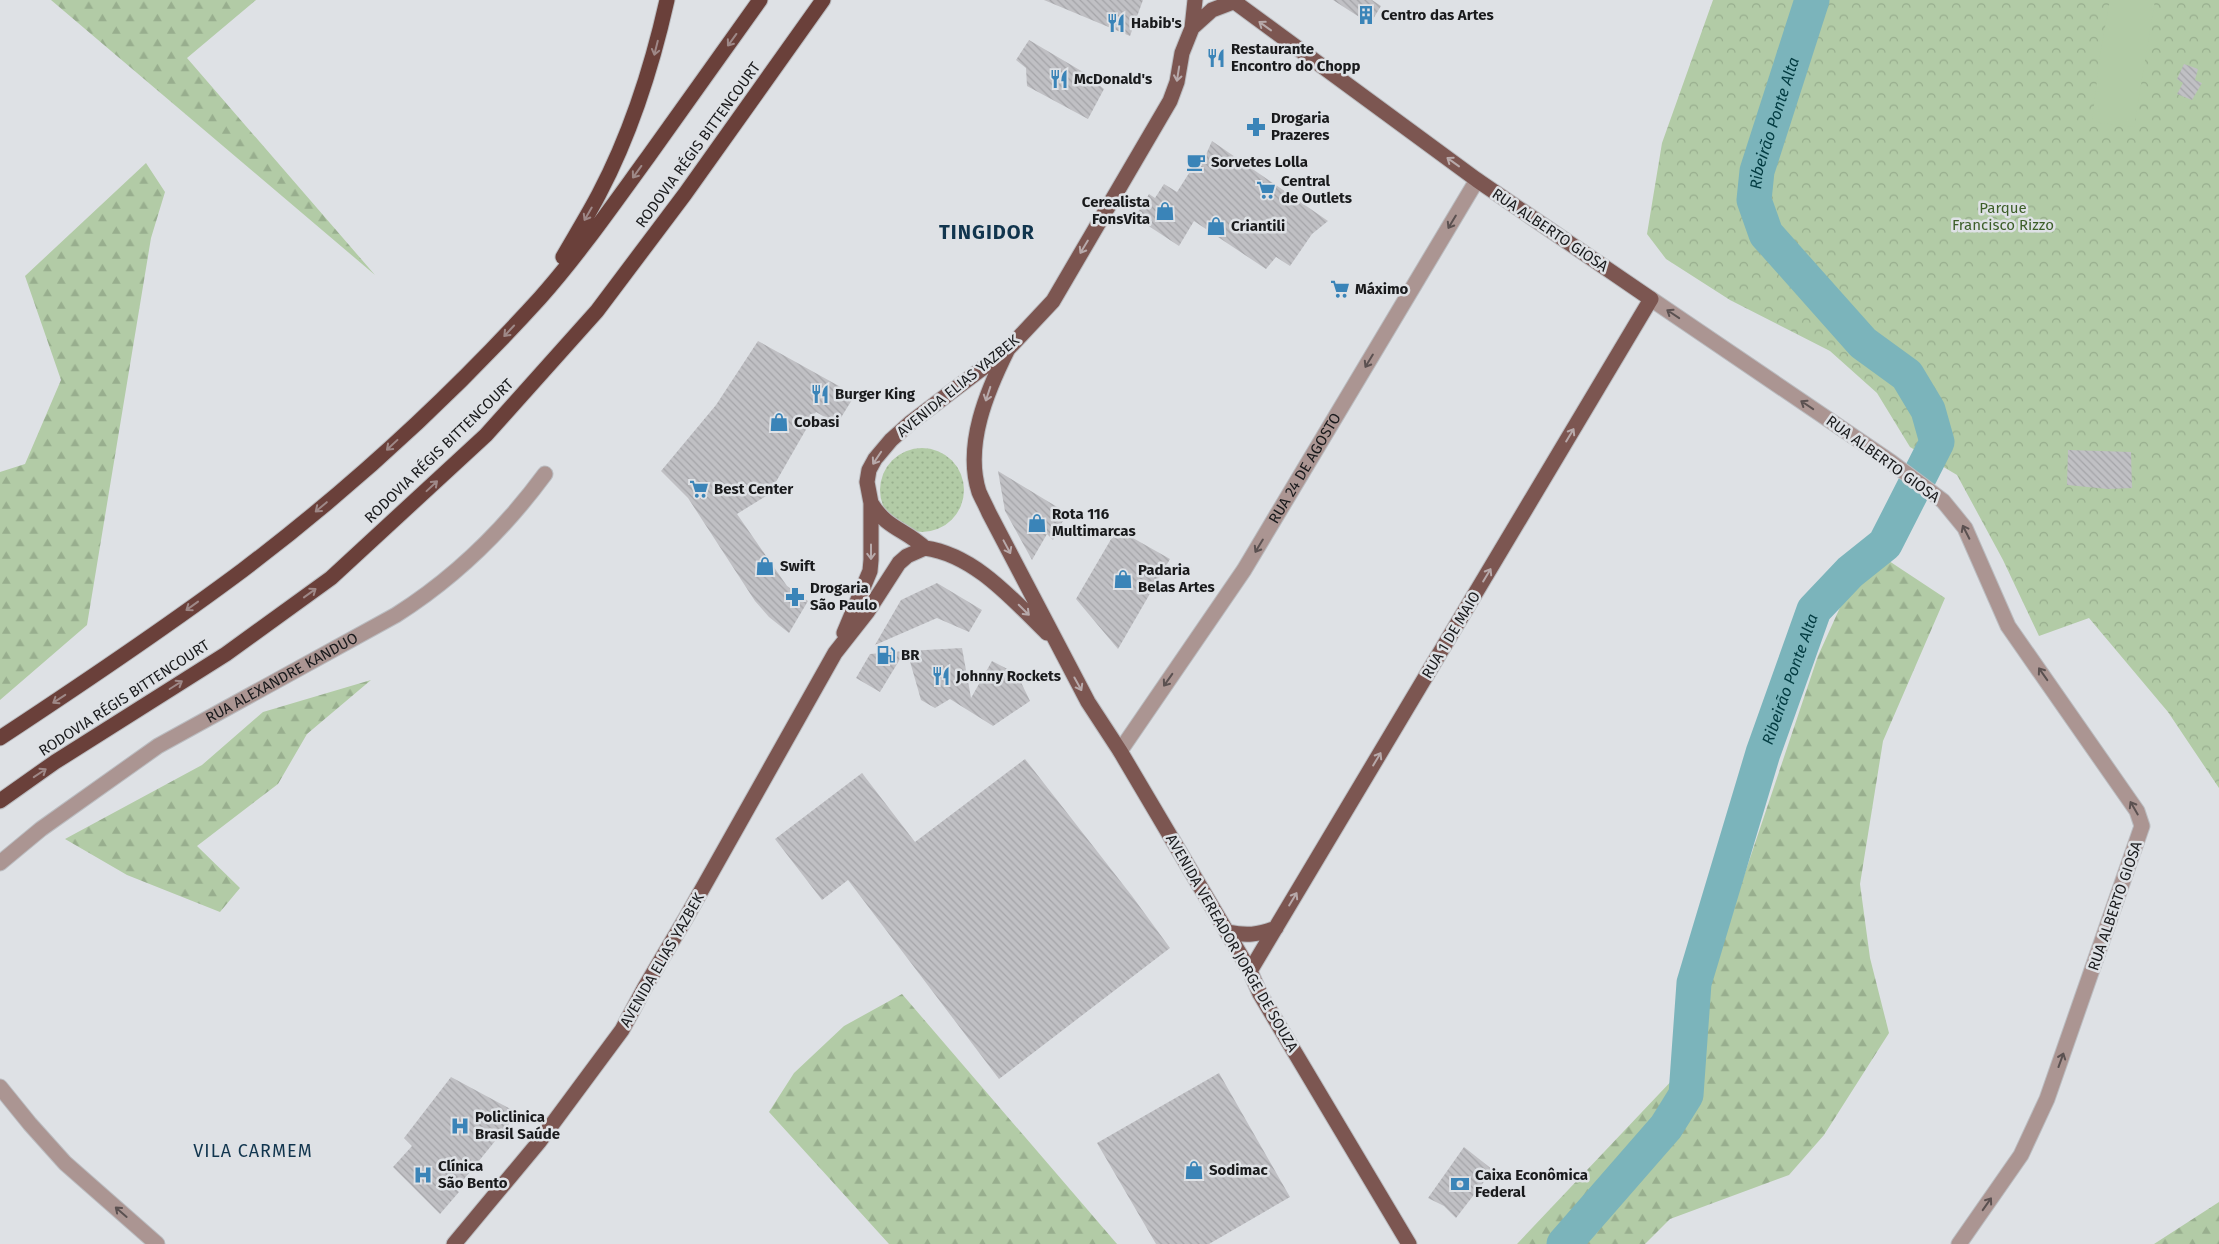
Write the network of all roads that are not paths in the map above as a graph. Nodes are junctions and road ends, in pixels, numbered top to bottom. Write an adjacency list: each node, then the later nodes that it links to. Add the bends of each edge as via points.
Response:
1 (667, 0): 8 (highway, one-way to 8, via 655,53 617,154 600,193)
2 (760, 0): 8 (highway, one-way to 8, via 603,219)
3 (823, 0): 18 (highway, RODOVIA RÉGIS BITTENCOURT, one-way to 3, via 226,654 330,578 486,435 597,311 686,194)
4 (1195, 0): 6 (main road, AVENIDA ELIAS YAZBEK)
5 (1232, 1): 6 (main road, via 1212,10); 7 (main road, RUA ALBERTO GIOSA, one-way to 5)
6 (1192, 28): 10 (main road, AVENIDA ELIAS YAZBEK, one-way to 10, via 1170,101 1053,301)
7 (1477, 180): 9 (main road, RUA ALBERTO GIOSA); 17 (street, RUA 24 DE AGOSTO, one-way to 17, via 1244,570)
8 (542, 295): 16 (highway, one-way to 16, via 438,402 358,476 286,536 97,674)
9 (1652, 299): 20 (main road, RUA 1 DE MAIO, one-way to 9); 27 (street, RUA ALBERTO GIOSA, one-way to 9, via 2021,1155 2047,1099 2142,826 2136,811 2008,626 1965,528 1943,501)
10 (1008, 349): 12 (main road, AVENIDA ELIAS YAZBEK, one-way to 12, via 887,444 869,470); 14 (main road, AVENIDA VEREADOR JORGE DE SOUZA, one-way to 14, via 994,378 976,438 979,491)
11 (545, 474): 19 (street, RUA ALEXANDRE KANDUO, via 517,512 489,542 429,594 158,746 41,829)
12 (870, 503): 13 (main road, AVENIDA VEREADOR JORGE DE SOUZA, via 887,523); 15 (main road, AVENIDA ELIAS YAZBEK, one-way to 15, via 870,572)
13 (925, 548): 14 (main road, AVENIDA VEREADOR JORGE DE SOUZA, one-way to 14, via 943,552 990,580); 15 (main road, AVENIDA ELIAS YAZBEK, via 906,556 899,563)
14 (1055, 641): 17 (main road, AVENIDA VEREADOR JORGE DE SOUZA, one-way to 17, via 1088,702)
15 (836, 653): 25 (main road, AVENIDA ELIAS YAZBEK, via 622,1030 539,1142)
16 (0, 738)
17 (1120, 751): 21 (main road, AVENIDA VEREADOR JORGE DE SOUZA)
18 (0, 801)
19 (0, 863)
20 (1276, 928): 21 (main road, via 1258,935); 22 (main road, RUA 1 DE MAIO)
21 (1228, 932): 22 (main road, AVENIDA VEREADOR JORGE DE SOUZA)
22 (1250, 971): 26 (main road, AVENIDA VEREADOR JORGE DE SOUZA, via 1260,994)
23 (0, 1087): 24 (street, one-way to 23, via 66,1163)
24 (157, 1244)
25 (454, 1244)
26 (1409, 1244)
27 (1959, 1244)

